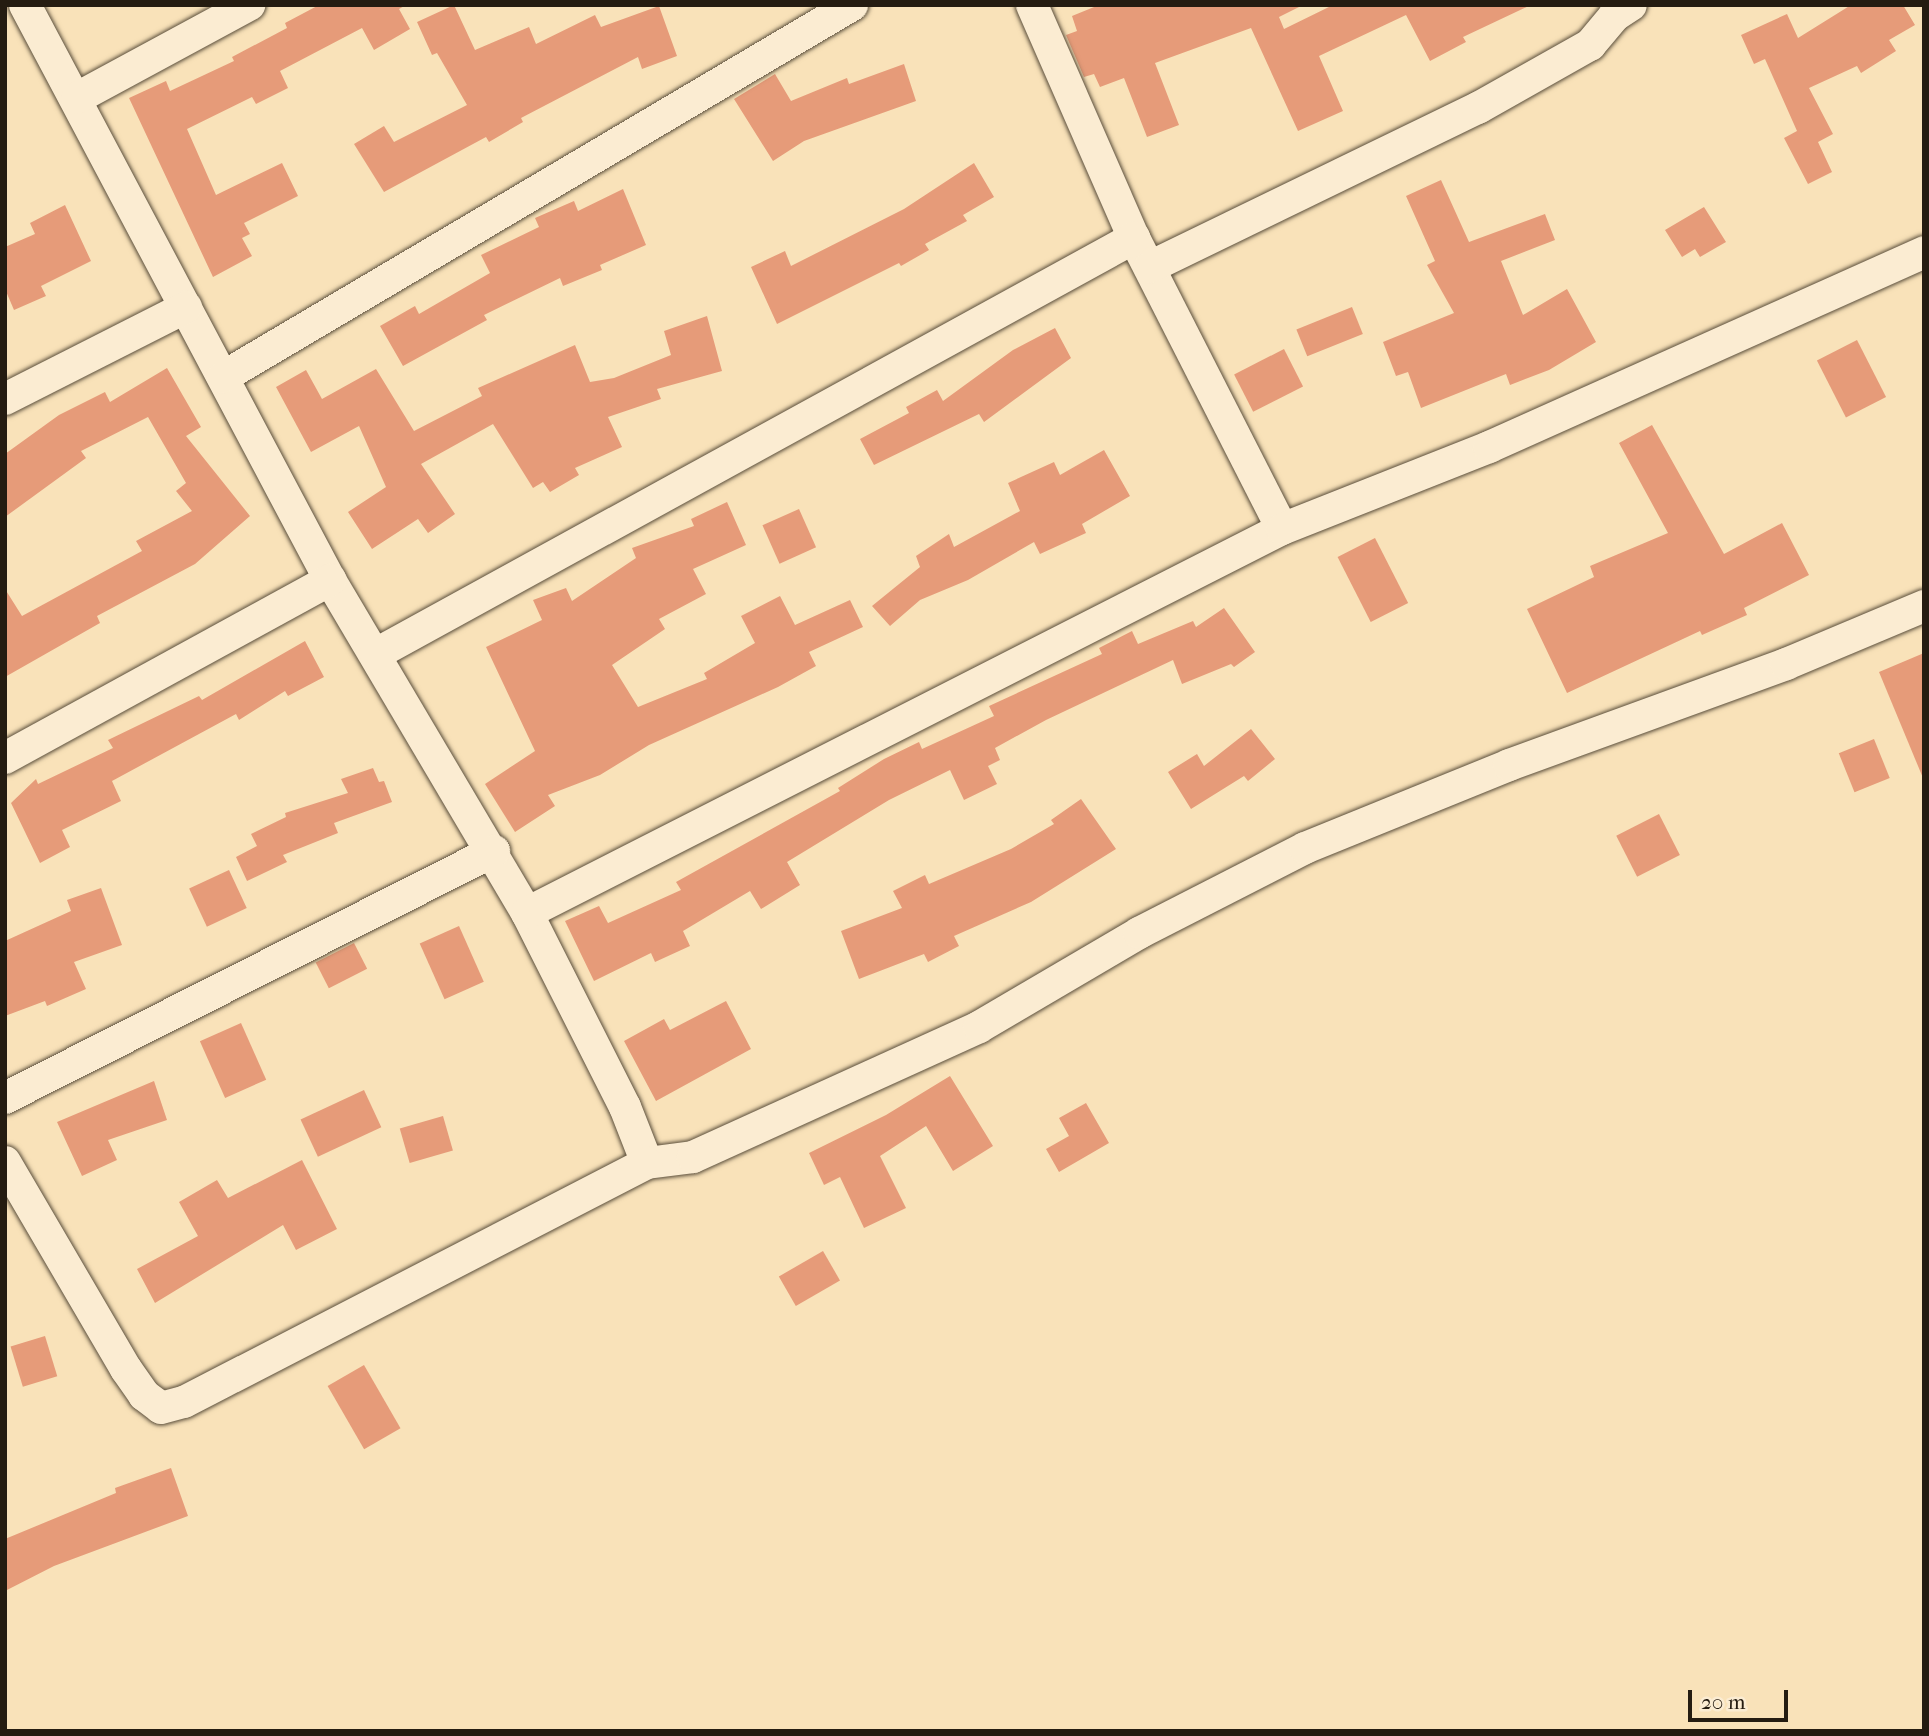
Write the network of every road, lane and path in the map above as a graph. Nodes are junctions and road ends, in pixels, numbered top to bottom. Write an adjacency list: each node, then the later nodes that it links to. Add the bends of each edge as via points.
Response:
1 (25, 5): 6 (street)
2 (249, 5): 6 (street)
3 (852, 5): 11 (street)
4 (1032, 5): 7 (street)
5 (1631, 5): 9 (street, via 1614,16 1590,45 1478,108)
6 (77, 98): 10 (street)
7 (1134, 238): 9 (street); 16 (street)
8 (1924, 252): 13 (street, via 1489,447)
9 (1150, 267): 13 (street)
10 (186, 307): 11 (street); 12 (street)
11 (223, 377): 14 (street)
12 (5, 399)
13 (1282, 529): 19 (street)
14 (330, 580): 16 (street); 17 (street)
15 (1924, 606): 22 (street, via 1786,664 1509,765 1305,848 1139,933 979,1027 693,1157)
16 (376, 654): 18 (street)
17 (5, 758)
18 (494, 851): 19 (street); 20 (street)
19 (527, 913): 22 (street, via 625,1107)
20 (5, 1098)
21 (5, 1162): 22 (street, via 126,1369 144,1395 161,1408 184,1402)
22 (647, 1163)

